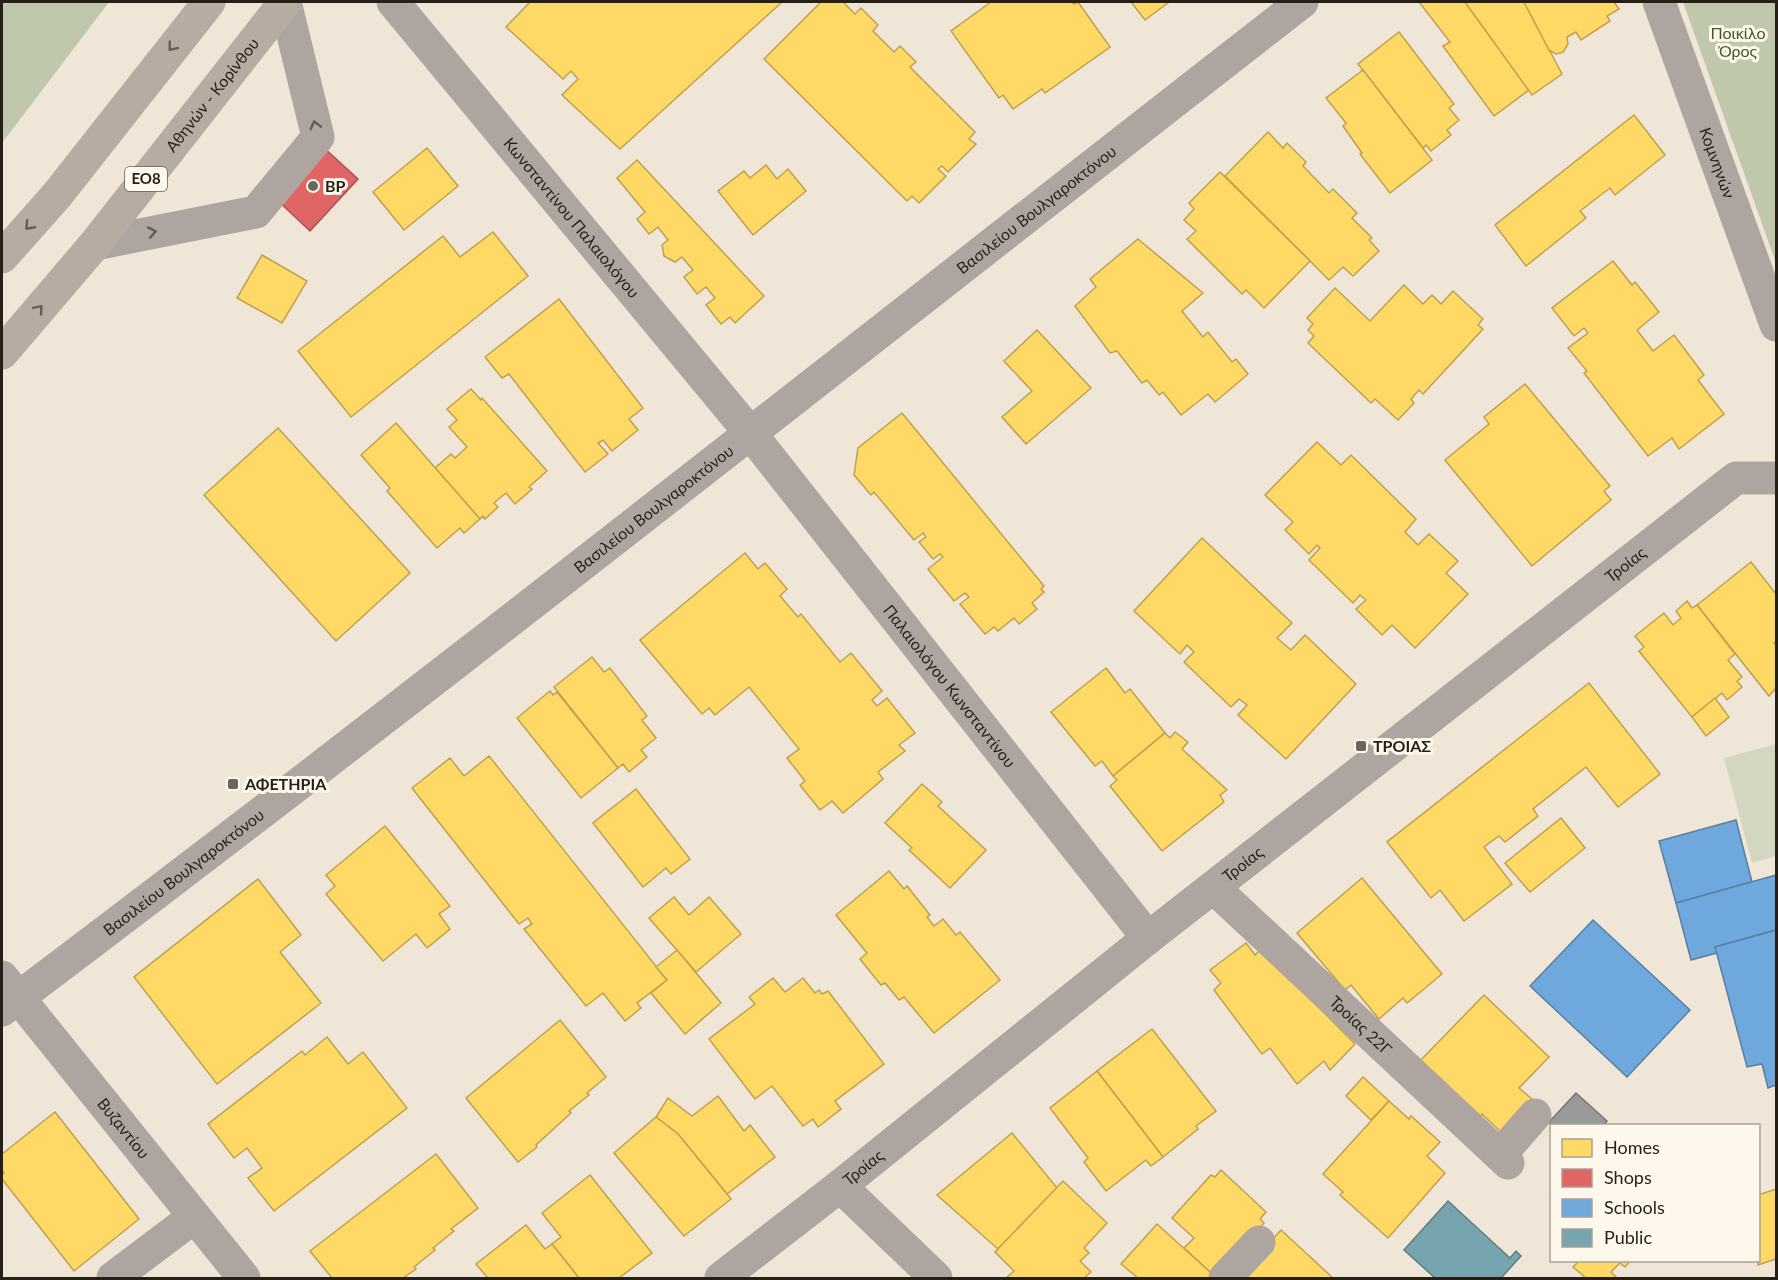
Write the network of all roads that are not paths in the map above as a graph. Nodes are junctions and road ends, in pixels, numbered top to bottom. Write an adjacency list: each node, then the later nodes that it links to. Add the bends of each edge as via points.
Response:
1 (209, 2): 7 (highway, one-way to 7, via 57,195)
2 (285, 2): 6 (highway, Αθηνών - Κορίνθου / ΕΟ8); 6 (street, one-way to 2, via 256,212 318,137)
3 (1302, 2): 10 (street, Βασιλείου Βουλγαροκτόνου)
4 (1659, 2): 8 (street, Κομνηνών)
5 (401, 5): 10 (street, Κωνσταντίνου Παλαιολόγου)
6 (95, 244): 9 (highway, Αθηνών - Κορίνθου / ΕΟ8, one-way to 6)
7 (2, 257)
8 (1776, 325)
9 (2, 353)
10 (751, 434): 13 (street, Παλαιολόγου Κωνσταντίνου); 14 (street, Βασιλείου Βουλγαροκτόνου, via 255,819)
11 (1776, 478): 12 (street, Τροίας, via 1736,478)
12 (1214, 888): 13 (street, Τροίας); 15 (street, Τροίας 22Γ, via 1504,1159)
13 (1148, 938): 16 (street, Τροίας)
14 (7, 995): 17 (street, Βυζαντίου)
15 (1535, 1115)
16 (840, 1186): 21 (street, Τροίας); 22 (street)
17 (194, 1217): 19 (street); 20 (street, Βυζαντίου)
18 (1260, 1242): 23 (street)
19 (113, 1278)
20 (244, 1278)
21 (721, 1278)
22 (936, 1278)
23 (1225, 1278)

